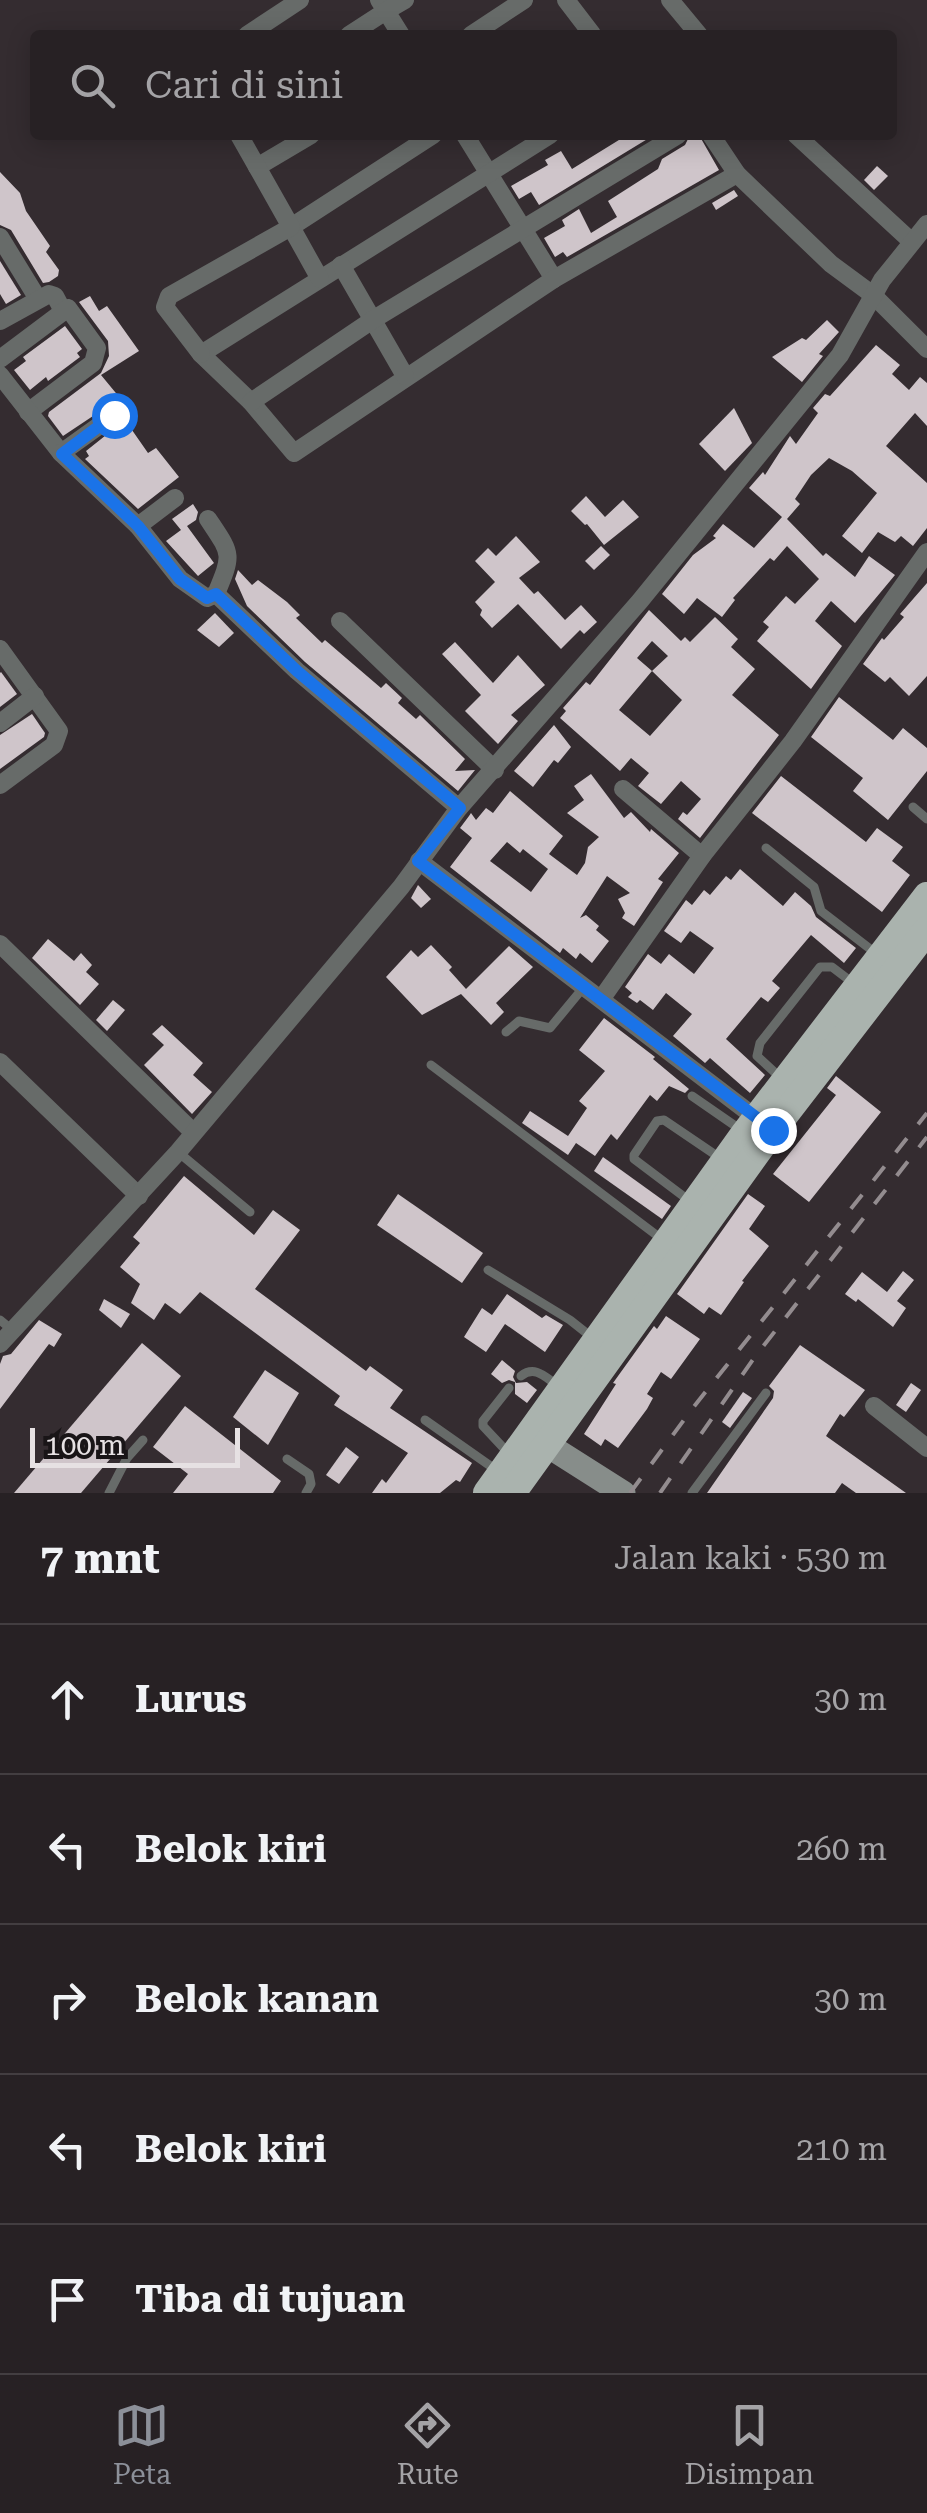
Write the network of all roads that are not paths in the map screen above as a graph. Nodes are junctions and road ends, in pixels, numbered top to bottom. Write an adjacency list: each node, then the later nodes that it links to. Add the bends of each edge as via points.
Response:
1 (300, 0): 7 (street)
2 (405, 0): 6 (street)
3 (524, 0): 10 (street)
4 (566, 0): 11 (street)
5 (670, 0): 12 (street)
6 (383, 6): 8 (street); 9 (street)
7 (254, 30)
8 (355, 30)
9 (398, 30)
10 (479, 30)
11 (588, 30)
12 (695, 30)
13 (242, 140): 21 (street)
14 (302, 140): 21 (street)
15 (425, 140): 25 (street)
16 (468, 140): 22 (street)
17 (542, 140): 22 (street)
18 (670, 140): 26 (street)
19 (714, 140): 23 (street)
20 (801, 140): 28 (street)
21 (257, 168): 25 (street)
22 (488, 172): 26 (street); 29 (street)
23 (737, 174): 31 (street); 32 (street)
24 (927, 224): 28 (street)
25 (291, 227): 30 (street); 39 (street, via 169,296 166,307)
26 (522, 230): 31 (street); 35 (street)
27 (0, 237): 33 (street)
28 (912, 242): 32 (street)
29 (341, 265): 30 (street); 35 (street)
30 (320, 279): 39 (street)
31 (554, 279): 41 (street)
32 (873, 296): 37 (street); 55 (street, via 840,355)
33 (38, 299): 34 (street, via 52,294); 36 (street)
34 (63, 311): 38 (street); 43 (street, via 70,308 97,357)
35 (374, 319): 41 (street); 42 (street)
36 (0, 320)
37 (927, 349)
38 (2, 352)
39 (201, 354): 42 (street)
40 (0, 376): 43 (street)
41 (405, 376): 42 (street, via 294,453)
42 (251, 402)
43 (28, 412): 45 (street)
44 (114, 415): 45 (street)
45 (62, 454): 48 (street)
46 (175, 498): 48 (street)
47 (208, 519): 50 (street, via 228,550)
48 (138, 526): 50 (street, via 194,592)
49 (927, 552): 62 (street)
50 (216, 594): 58 (street)
51 (340, 620): 55 (street)
52 (1, 653): 53 (street)
53 (36, 696): 54 (street); 56 (street, via 58,737)
54 (0, 722)
55 (495, 770): 58 (street)
56 (0, 785)
57 (623, 790): 62 (street)
58 (460, 808): 63 (street)
59 (913, 808): 60 (lane)
60 (927, 819)
61 (766, 848): 67 (lane, via 814,887 820,910)
62 (702, 856): 70 (street)
63 (418, 861): 68 (street); 77 (street)
64 (927, 896): 67 (highway)
65 (927, 930): 76 (highway)
66 (0, 944): 77 (street)
67 (880, 956): 69 (highway)
68 (585, 986): 70 (street); 71 (lane, via 550,1028 519,1021)
69 (857, 986): 74 (highway); 74 (lane, via 820,967 760,1043 758,1056)
70 (602, 998): 76 (street)
71 (506, 1032)
72 (0, 1062): 80 (street)
73 (432, 1065): 83 (lane)
74 (786, 1082): 76 (highway)
75 (692, 1096): 76 (lane)
76 (759, 1131): 79 (highway); 90 (highway)
77 (192, 1132): 78 (street)
78 (178, 1152): 80 (street); 82 (lane)
79 (725, 1162): 81 (highway); 81 (lane, via 656,1121 634,1159)
80 (140, 1196): 85 (street)
81 (695, 1205): 83 (highway)
82 (250, 1212)
83 (665, 1242): 86 (highway)
84 (488, 1270): 86 (lane)
85 (4, 1332)
86 (596, 1340): 90 (highway)
87 (521, 1376): 90 (lane, via 538,1371)
88 (508, 1388): 97 (lane, via 483,1426)
89 (766, 1393): 101 (lane)
90 (570, 1396): 94 (highway)
91 (874, 1406): 95 (street)
92 (424, 1420): 97 (lane)
93 (143, 1440): 98 (lane)
94 (538, 1440): 97 (highway); 100 (main road)
95 (927, 1448)
96 (287, 1460): 99 (lane, via 309,1474)
97 (510, 1479)
98 (109, 1493)
99 (306, 1493)
100 (623, 1493)
101 (692, 1493)

